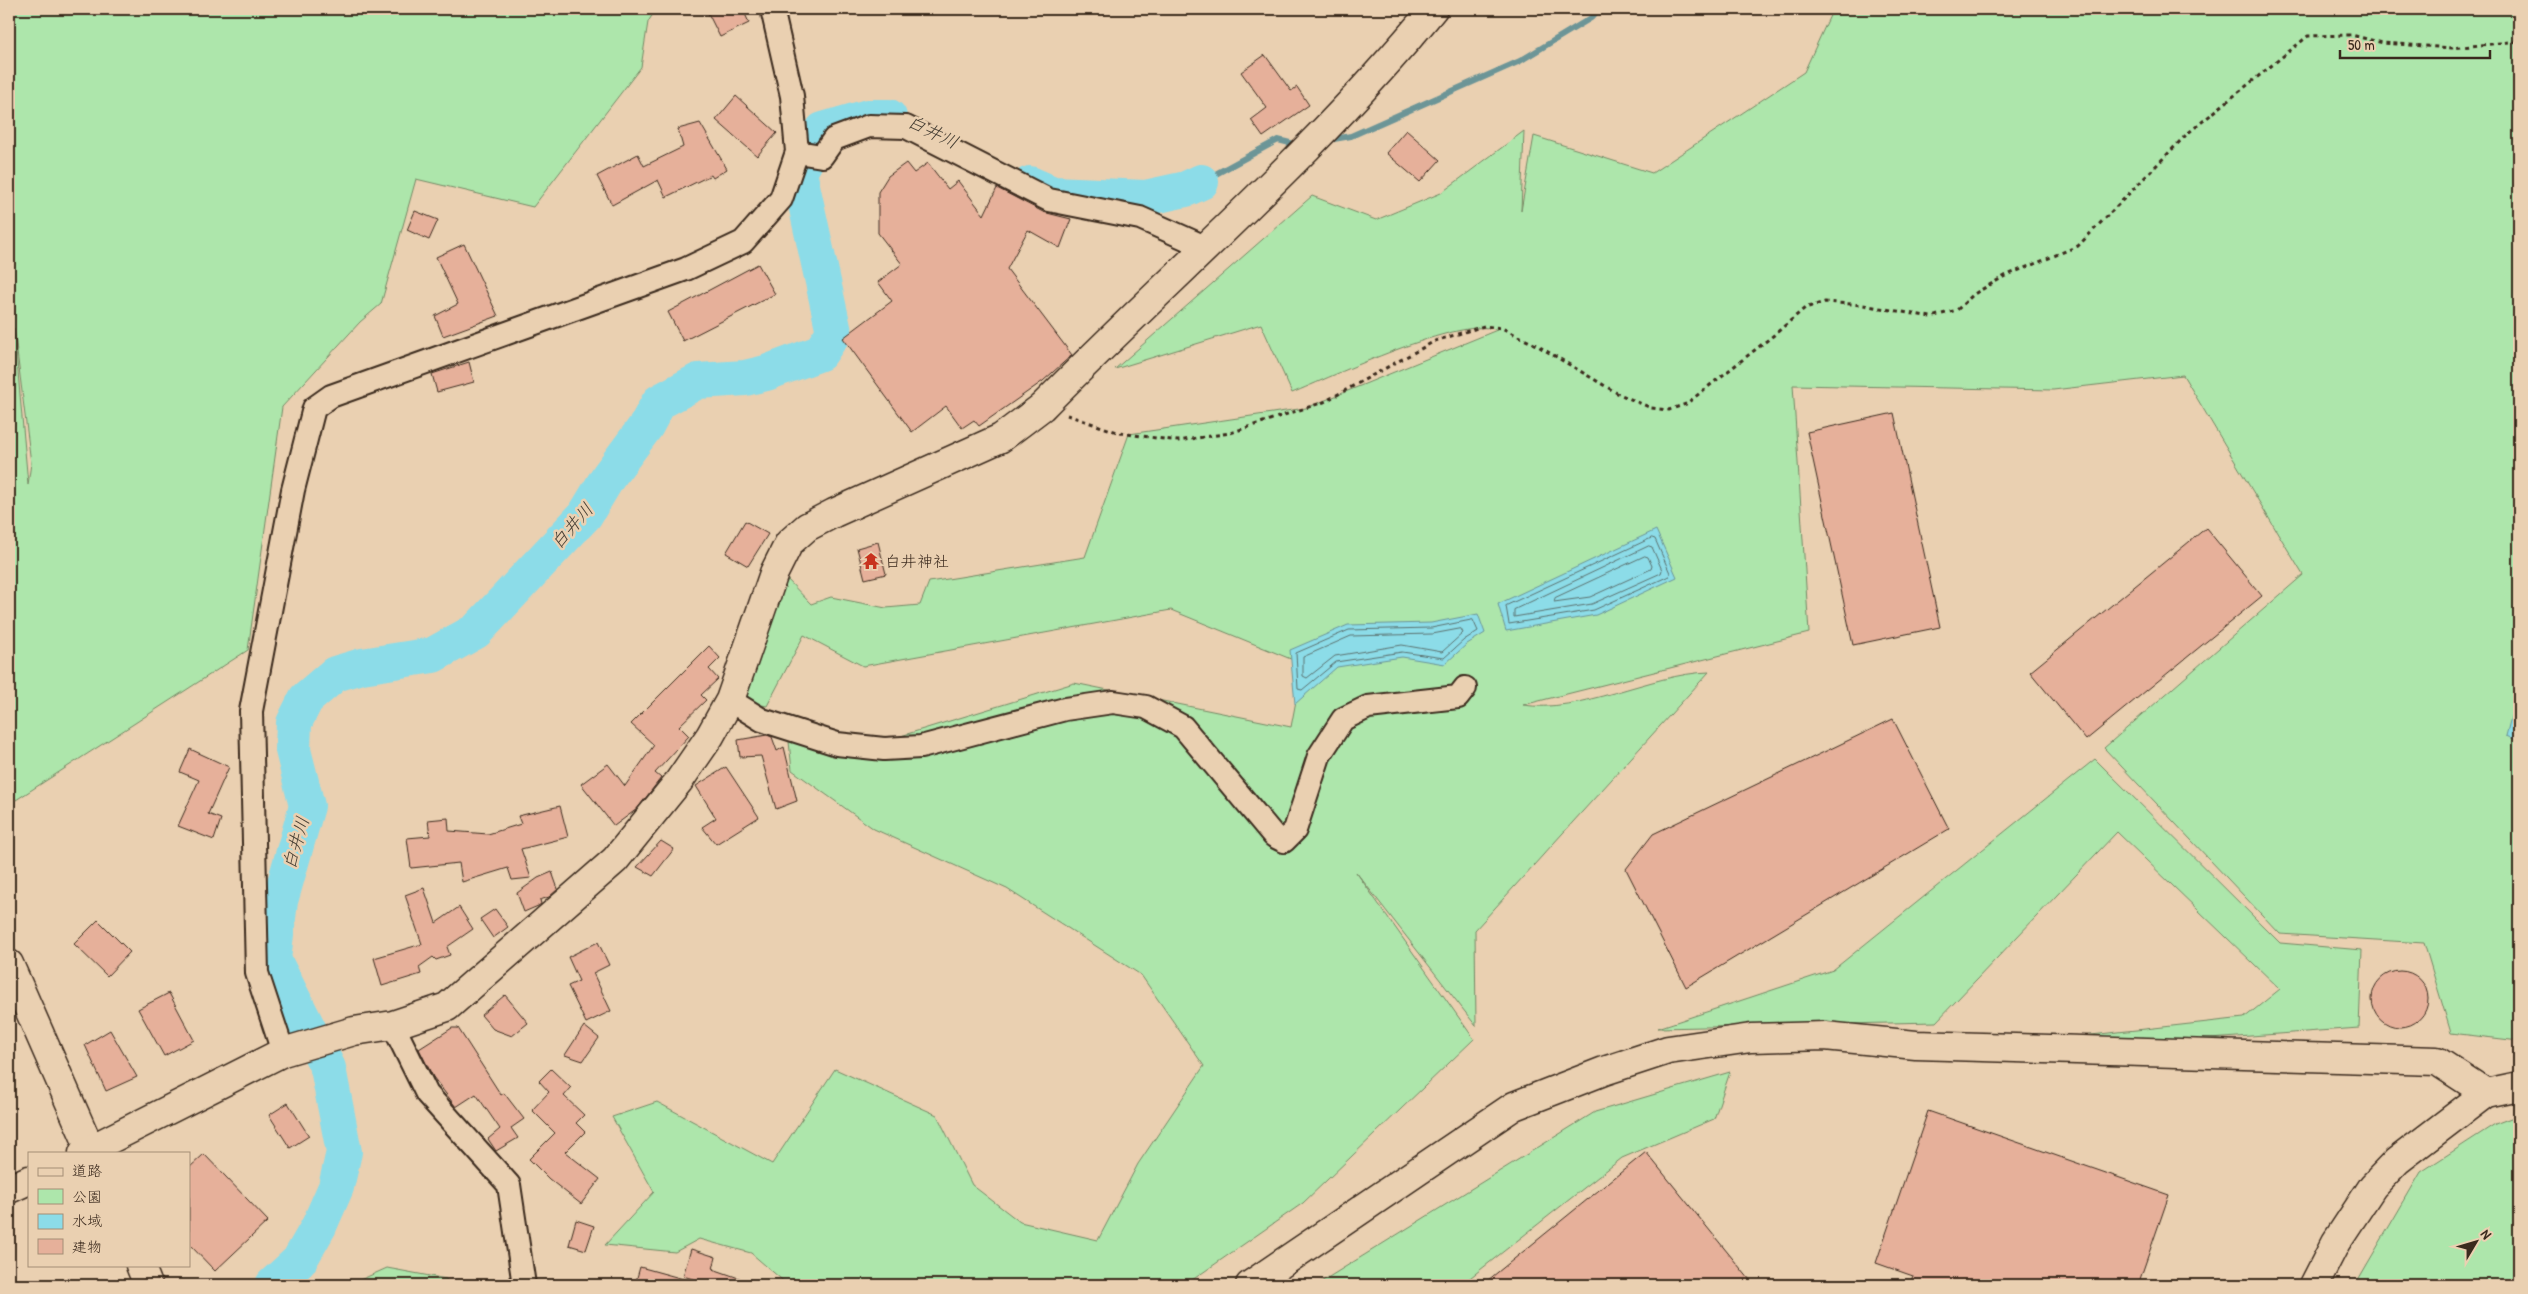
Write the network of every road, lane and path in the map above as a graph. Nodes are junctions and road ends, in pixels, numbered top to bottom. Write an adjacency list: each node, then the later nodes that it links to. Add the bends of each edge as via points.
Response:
1 (772, 9): 4 (street, via 792,96)
2 (1433, 9): 5 (street, via 1398,51 1292,163)
3 (2519, 41): 6 (path, via 2452,48 2383,43 2351,35 2308,36 2187,134 2078,246 2005,276 1974,294 1958,310 1931,317 1844,303 1826,302 1805,308 1686,404 1669,410 1651,408 1625,397 1538,346 1502,328 1484,326 1435,341 1324,402 1230,433 1178,441 1120,433)
4 (797, 152): 5 (street, via 822,156 834,138 870,126 906,127 1049,200 1140,218); 11 (street, via 781,199 743,242 686,269 331,396 314,408 293,490 251,711 257,974)
5 (1205, 247): 6 (street)
6 (1042, 407): 8 (street, via 1001,438 834,513 807,527 789,543 774,572)
7 (1465, 688): 8 (street, via 1458,697 1368,707 1343,718 1319,756 1295,830 1284,841 1274,836 1183,727 1146,707 1113,702 1065,709 921,747 884,749 837,744 762,720)
8 (730, 700): 10 (street, via 679,781 615,860 447,1007)
9 (9, 964): 14 (street)
10 (393, 1024): 11 (street, via 354,1031); 20 (street, via 427,1094 509,1185)
11 (283, 1052): 14 (street)
12 (2519, 1086): 13 (street)
13 (2486, 1093): 18 (street, via 2437,1062 1916,1045 1826,1036 1751,1038 1686,1047 1604,1071 1514,1106); 21 (street, via 2398,1162 2373,1186 2336,1242)
14 (88, 1152)
15 (28, 1180): 16 (street)
16 (9, 1189)
17 (140, 1266): 19 (street)
18 (1264, 1282)
19 (148, 1285)
20 (524, 1285)
21 (2314, 1285)

